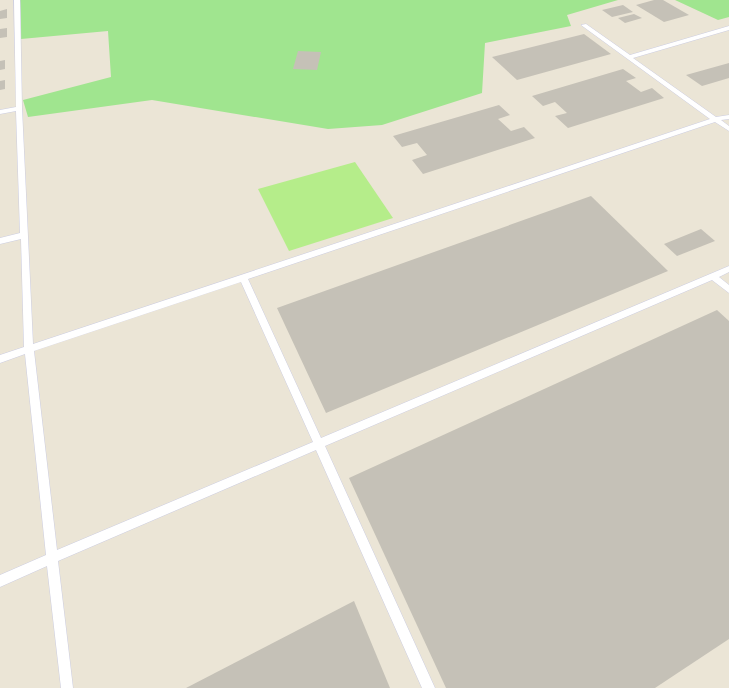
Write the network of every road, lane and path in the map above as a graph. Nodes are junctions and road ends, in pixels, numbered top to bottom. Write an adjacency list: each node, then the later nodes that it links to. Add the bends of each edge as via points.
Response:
1 (17, 0): 5 (lane)
2 (584, 25): 4 (lane)
3 (729, 28): 4 (lane)
4 (629, 57): 8 (lane)
5 (19, 108): 6 (lane); 10 (lane)
6 (0, 112)
7 (729, 117): 8 (lane)
8 (716, 119): 9 (lane); 14 (lane)
9 (729, 128)
10 (24, 235): 11 (lane); 16 (lane)
11 (0, 241)
12 (729, 269): 13 (lane)
13 (713, 276): 15 (lane); 18 (lane)
14 (243, 277): 16 (lane); 18 (lane)
15 (729, 290)
16 (30, 349): 17 (lane); 19 (lane)
17 (0, 359)
18 (318, 444): 19 (lane); 22 (lane)
19 (52, 558): 20 (lane); 21 (lane)
20 (0, 581)
21 (67, 688)
22 (429, 688)

